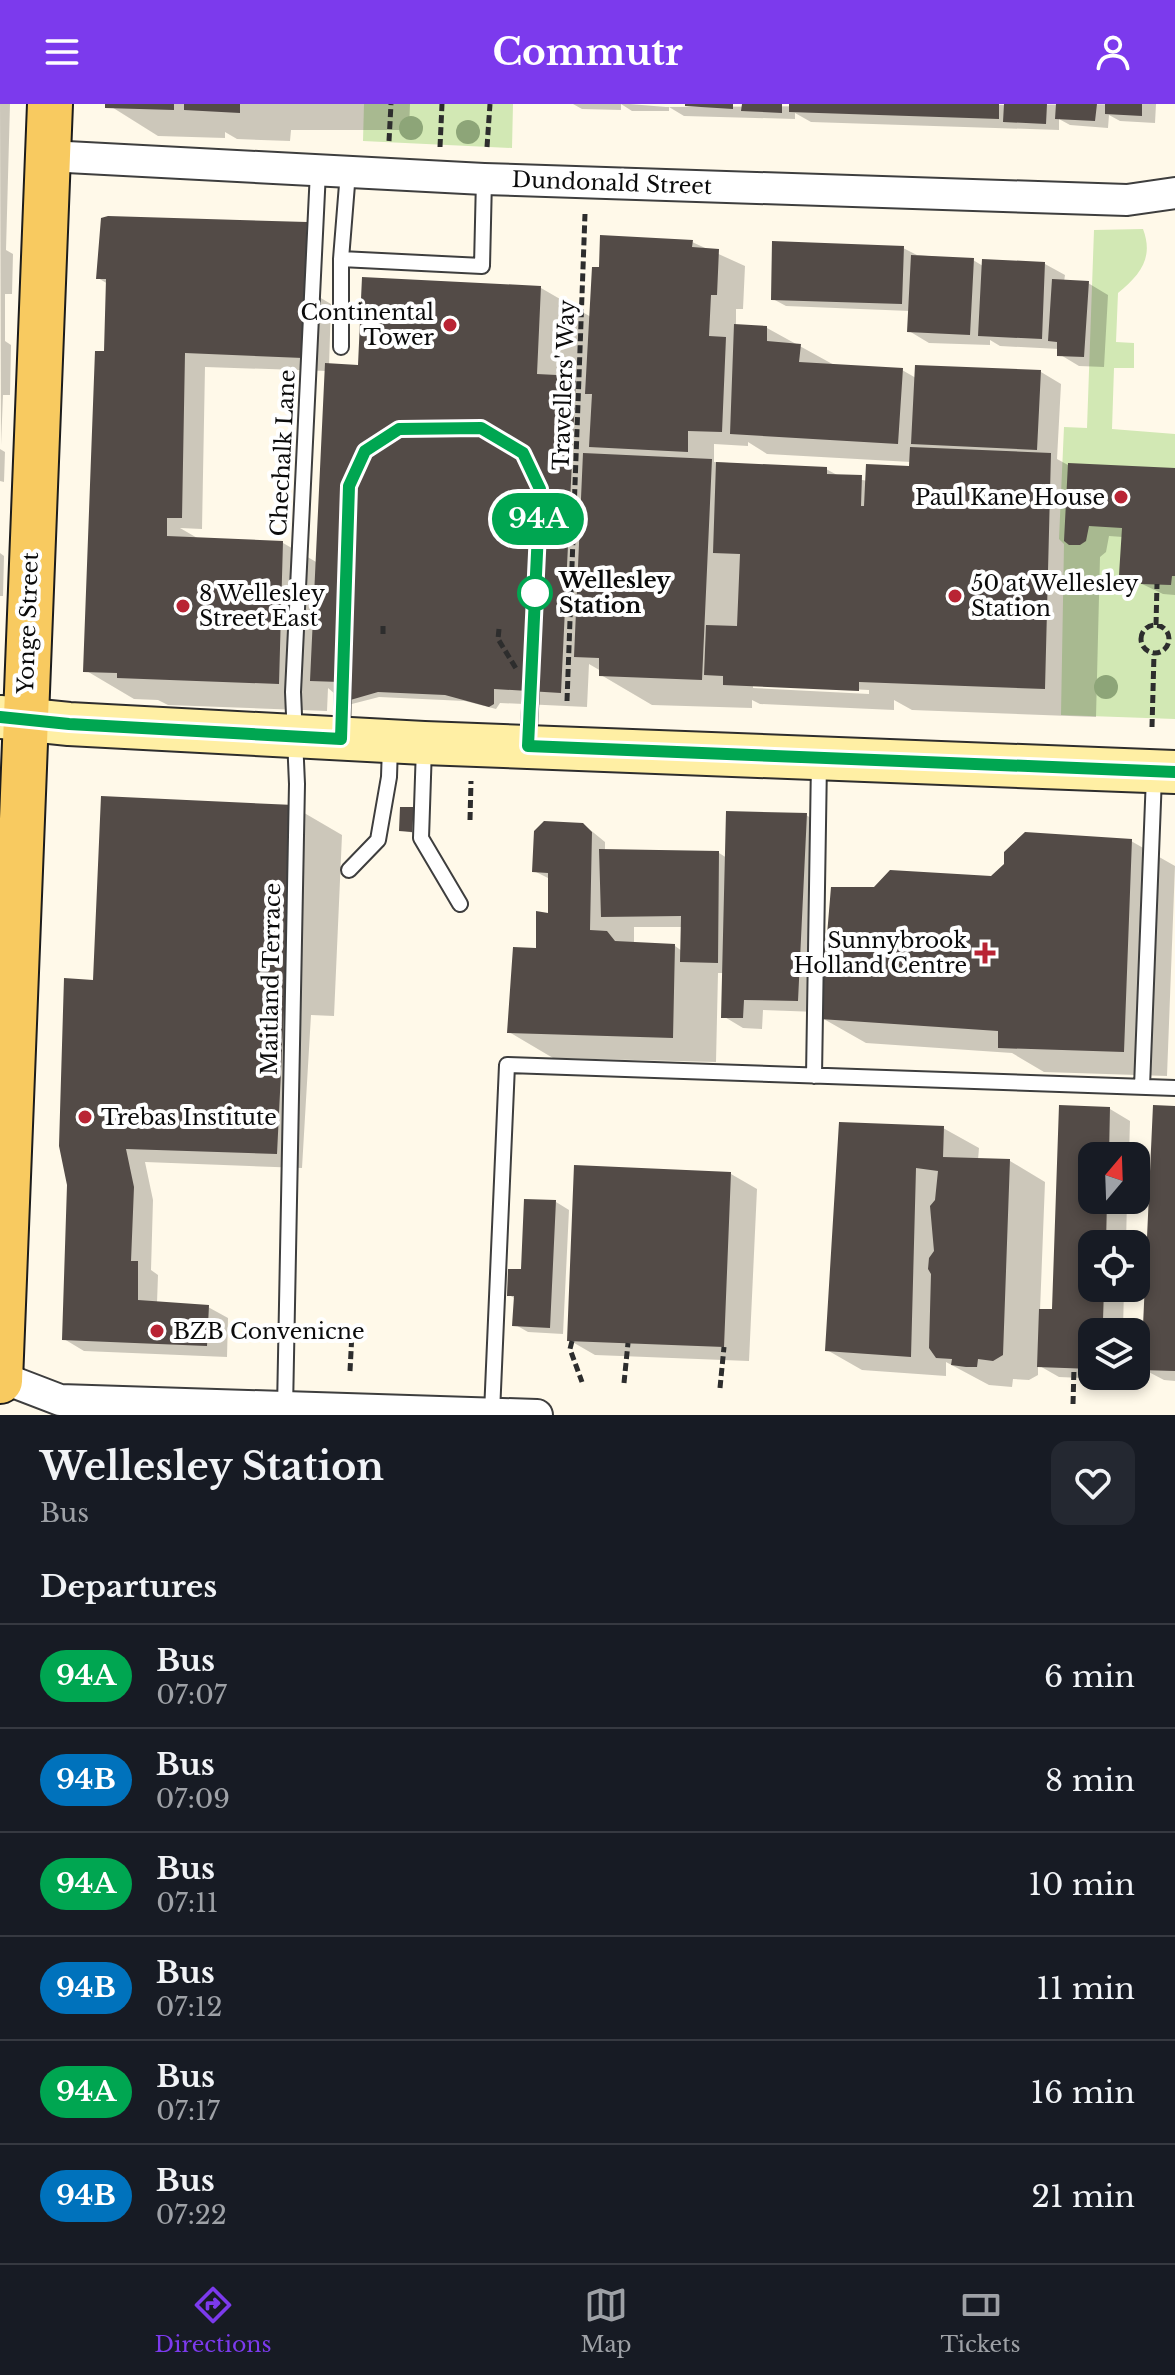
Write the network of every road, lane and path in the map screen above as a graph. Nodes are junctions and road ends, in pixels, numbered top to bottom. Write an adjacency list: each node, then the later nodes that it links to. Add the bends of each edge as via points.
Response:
1 (50, 104): 7 (main road, Yonge Street)
2 (391, 104): 5 (path)
3 (442, 104): 6 (path)
4 (490, 104): 8 (path)
5 (388, 146)
6 (440, 148)
7 (48, 156): 9 (street, Dundonald Street); 24 (main road, Yonge Street)
8 (486, 165): 9 (street, Dundonald Street); 10 (street, Dundonald Street, via 1127,200); 12 (lane, via 482,266)
9 (333, 171): 12 (lane); 26 (lane, Chechalk Lane, via 293,692)
10 (1175, 193)
11 (585, 213): 23 (path, Travellers' Way)
12 (341, 259): 13 (lane)
13 (341, 347)
14 (1157, 584): 16 (path)
15 (383, 624): 18 (path)
16 (1156, 625): 19 (path, via 1143,632 1140,641); 19 (path, via 1164,628 1169,640 1166,649)
17 (499, 629): 20 (path, via 498,639)
18 (383, 634)
19 (1154, 654): 25 (path)
20 (517, 669)
21 (343, 684): 27 (lane)
22 (531, 690): 29 (lane)
23 (567, 701)
24 (12, 718): 26 (street); 45 (main road, Yonge Street)
25 (1152, 727)
26 (297, 737): 27 (street); 50 (lane, Maitland Terrace)
27 (341, 739): 28 (street)
28 (407, 742): 29 (street); 34 (lane, via 389,777 378,840); 35 (lane, via 421,838)
29 (528, 746): 30 (street)
30 (819, 758): 31 (street); 36 (lane)
31 (1164, 772): 37 (lane)
32 (471, 781): 33 (path)
33 (470, 820)
34 (349, 870)
35 (460, 904)
36 (814, 1076): 37 (lane); 51 (lane, via 507,1065)
37 (1142, 1087): 38 (lane)
38 (1175, 1088)
39 (352, 1333): 44 (path)
40 (572, 1341): 46 (path)
41 (628, 1343): 47 (path)
42 (724, 1347): 48 (path)
43 (1074, 1368): 49 (path)
44 (350, 1371)
45 (0, 1379): 50 (street, via 60,1400)
46 (582, 1382)
47 (624, 1383)
48 (720, 1388)
49 (1073, 1404)
50 (284, 1411): 51 (street)
51 (492, 1413): 52 (street)
52 (537, 1415)

